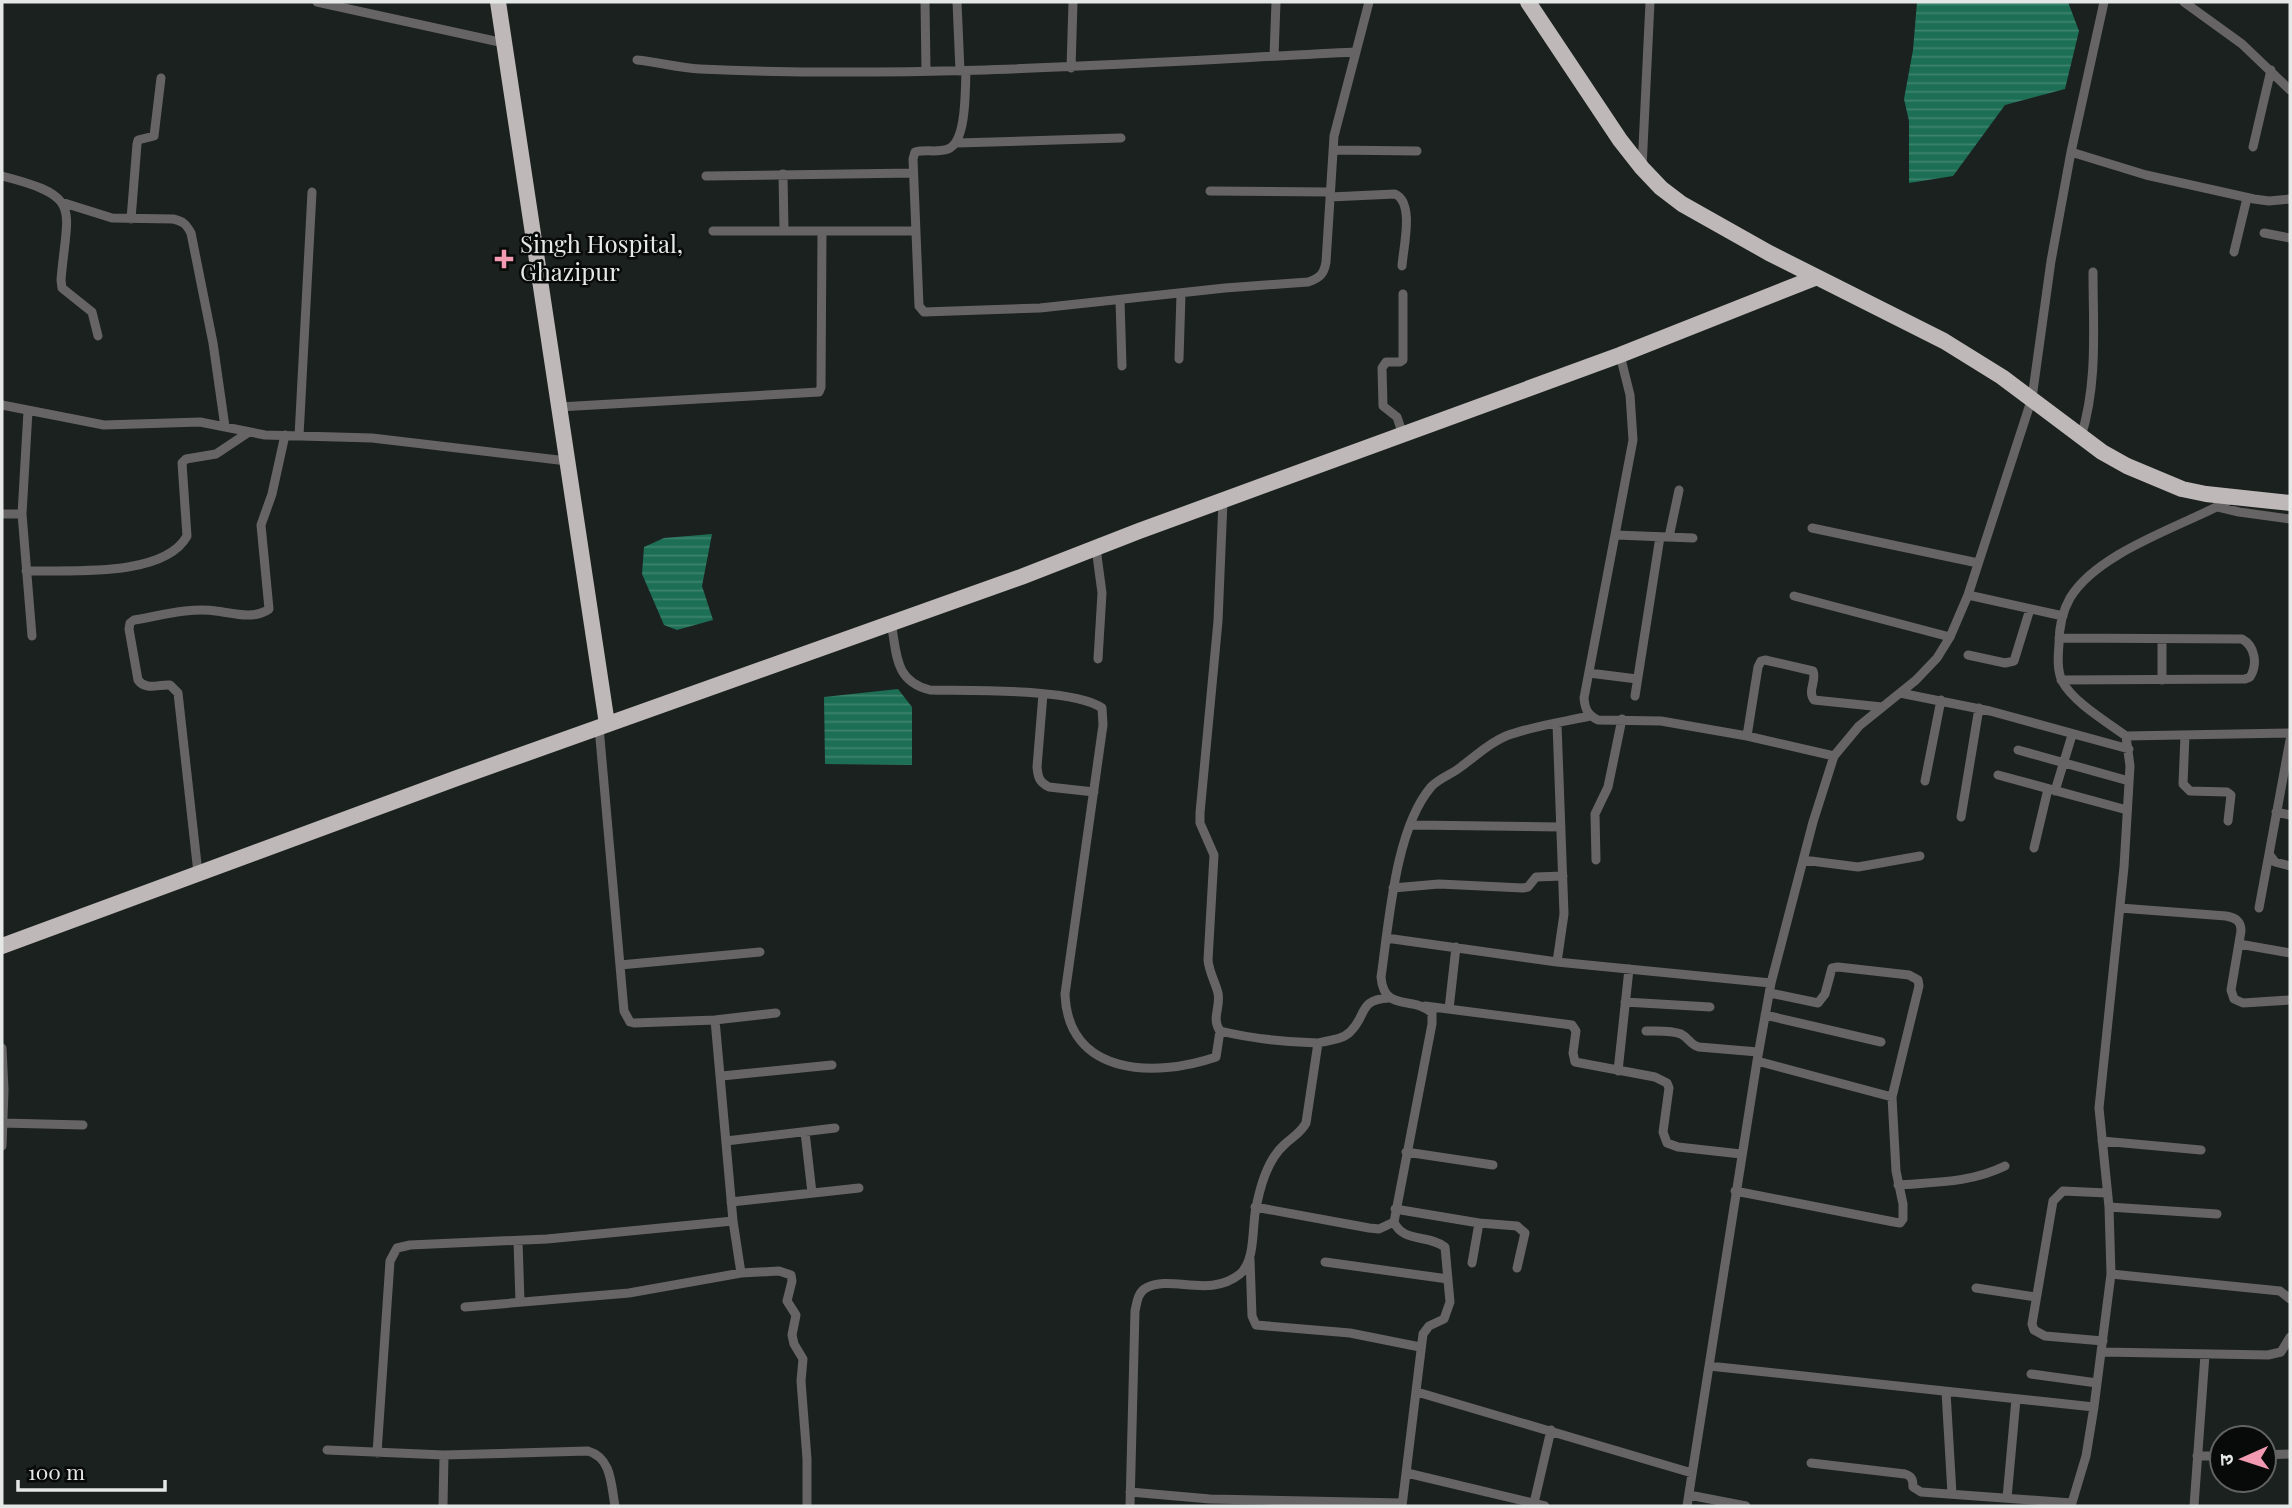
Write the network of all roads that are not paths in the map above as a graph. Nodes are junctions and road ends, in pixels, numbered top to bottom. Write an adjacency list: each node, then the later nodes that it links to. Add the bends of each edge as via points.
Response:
1 (317, 2): 12 (street)
2 (498, 2): 12 (highway)
3 (925, 2): 18 (street)
4 (957, 2): 19 (street)
5 (1073, 2): 16 (street)
6 (1276, 2): 14 (street)
7 (1369, 2): 13 (street)
8 (1528, 2): 28 (highway)
9 (1650, 2): 28 (street)
10 (2104, 2): 27 (street)
11 (2184, 2): 17 (street)
12 (504, 43): 59 (highway)
13 (1355, 52): 14 (street); 25 (street)
14 (1274, 56): 16 (street)
15 (637, 60): 18 (street, via 700,69)
16 (1071, 68): 19 (street)
17 (2271, 70): 21 (street); 24 (street)
18 (926, 71): 19 (street)
19 (963, 71): 23 (street)
20 (161, 78): 39 (street, via 154,136 136,144)
21 (2290, 90)
22 (1121, 138): 23 (street)
23 (957, 143): 29 (street, via 943,150 915,152)
24 (2253, 147)
25 (1333, 150): 26 (street); 35 (street)
26 (1416, 150)
27 (2071, 152): 36 (street); 57 (street)
28 (1642, 168): 49 (highway, via 1682,204)
29 (913, 173): 30 (street); 43 (street)
30 (783, 174): 32 (street); 41 (street)
31 (2, 176): 38 (street, via 41,186)
32 (706, 176)
33 (1210, 191): 35 (street)
34 (312, 192): 65 (street)
35 (1330, 195): 47 (street, via 1401,197 1407,214); 51 (street, via 1326,262 1318,279)
36 (2247, 198): 37 (street); 46 (street)
37 (2290, 199)
38 (61, 202): 39 (street, via 112,218); 53 (street, via 67,218 62,288 92,312)
39 (131, 219): 61 (street, via 182,221 191,233)
40 (713, 231): 41 (street)
41 (784, 231): 42 (street)
42 (822, 231): 43 (street); 59 (street, via 818,392)
43 (914, 231): 52 (street, via 923,312)
44 (2264, 233): 45 (street)
45 (2290, 238)
46 (2235, 252)
47 (1402, 266)
48 (2093, 272): 66 (street, via 2094,372)
49 (1817, 277): 54 (highway); 57 (highway, via 1944,341)
50 (1403, 294): 64 (street, via 1403,360 1386,362 1382,368 1383,406 1397,417)
51 (1181, 295): 52 (street); 55 (street)
52 (1120, 300): 56 (street)
53 (98, 336)
54 (1620, 355): 64 (highway); 77 (street, via 1630,396 1633,440)
55 (1180, 359)
56 (1122, 366)
57 (2032, 398): 66 (highway); 81 (street)
58 (2, 405): 60 (street)
59 (559, 407): 67 (highway)
60 (28, 411): 61 (street, via 104,425 181,422); 74 (street)
61 (225, 426): 62 (street)
62 (249, 432): 63 (street); 82 (street, via 224,450 182,463 187,536 172,553 146,564)
63 (285, 435): 65 (street); 136 (street, via 261,525 269,610 238,615 189,612 134,620 129,629 138,680 148,687 170,685 178,692)
64 (1403, 435): 70 (highway)
65 (299, 436): 67 (street, via 372,438)
66 (2081, 437): 69 (highway, via 2155,479 2182,489)
67 (567, 461): 107 (highway)
68 (1679, 490): 78 (street)
69 (2235, 497): 71 (highway); 72 (street)
70 (1223, 501): 80 (highway); 160 (street, via 1200,813 1214,855 1208,960 1219,994 1215,1021)
71 (2290, 503)
72 (2218, 507): 75 (street); 86 (street, via 2103,565 2071,597)
73 (2, 514): 74 (street)
74 (22, 514): 82 (street)
75 (2290, 519)
76 (1812, 528): 81 (street)
77 (1616, 535): 78 (street); 94 (street)
78 (1665, 537): 79 (street); 95 (street)
79 (1693, 538)
80 (1096, 548): 87 (highway); 93 (street, via 1102,593)
81 (1978, 563): 83 (street)
82 (26, 571): 88 (street)
83 (1968, 595): 85 (street); 89 (street)
84 (1794, 596): 89 (street)
85 (2030, 608): 86 (street); 92 (street, via 2014,662)
86 (2063, 616): 90 (street)
87 (891, 622): 99 (street, via 908,682 930,690); 107 (highway)
88 (32, 636)
89 (1950, 637): 98 (street, via 1937,658)
90 (2059, 638): 91 (street); 96 (street)
91 (2162, 639): 97 (street); 97 (street, via 2242,639 2252,648 2255,664 2245,679)
92 (1968, 655)
93 (1098, 659)
94 (1589, 673): 95 (street); 104 (street, via 1584,698)
95 (1637, 679): 100 (street)
96 (2061, 680): 97 (street); 112 (street, via 2073,696)
97 (2162, 680)
98 (1900, 692): 101 (street); 102 (street)
99 (1043, 694): 122 (street, via 1038,778 1049,787); 122 (street, via 1102,708 1104,725)
100 (1635, 696)
101 (1941, 700): 103 (street); 119 (street)
102 (1882, 707): 111 (street, via 1814,700 1814,671 1760,661); 116 (street, via 1858,726)
103 (1979, 708): 109 (street); 126 (street)
104 (1590, 716): 105 (street); 106 (street)
105 (1622, 719): 111 (street); 133 (street, via 1608,787 1595,814)
106 (1557, 724): 128 (street, via 1491,743 1434,784 1421,800); 129 (street)
107 (603, 726): 136 (highway); 148 (street)
108 (2290, 733): 110 (street)
109 (2072, 735): 114 (street); 117 (street)
110 (2185, 735): 112 (street); 127 (street, via 2185,788 2231,795)
111 (1747, 736): 116 (street)
112 (2126, 736): 114 (street)
113 (2290, 740): 124 (street)
114 (2129, 749): 120 (street)
115 (2018, 750): 117 (street)
116 (1834, 756): 134 (street)
117 (2063, 762): 120 (street); 121 (street)
118 (1998, 775): 121 (street)
119 (1925, 780)
120 (2129, 780): 123 (street)
121 (2052, 790): 123 (street); 130 (street)
122 (1094, 792): 160 (street, via 1068,971 1066,1011 1070,1024 1098,1056 1123,1066 1155,1069 1216,1057)
123 (2127, 810): 139 (street)
124 (2276, 812): 125 (street); 131 (street)
125 (2290, 815)
126 (1961, 817)
127 (2228, 821)
128 (1412, 825): 129 (street); 138 (street)
129 (1561, 827): 137 (street)
130 (2034, 848)
131 (2269, 854): 135 (street, via 2275,862); 140 (street)
132 (1920, 856): 134 (street, via 1858,867)
133 (1596, 860)
134 (1803, 860): 150 (street)
135 (2290, 866)
136 (198, 873): 143 (highway)
137 (1563, 876): 138 (street, via 1536,877 1523,888 1439,884); 147 (street)
138 (1393, 888): 141 (street)
139 (2120, 908): 142 (street, via 2233,918 2241,925); 174 (street, via 2101,1082)
140 (2259, 908)
141 (1386, 938): 144 (street); 151 (street, via 1381,977)
142 (2239, 944): 146 (street); 152 (street, via 2231,990 2234,999 2243,1003)
143 (2, 946)
144 (1456, 947): 147 (street); 156 (street)
145 (760, 952): 148 (street)
146 (2290, 953)
147 (1558, 962): 149 (street)
148 (620, 965): 159 (street, via 624,1012 630,1022)
149 (1629, 969): 150 (street); 153 (street)
150 (1770, 988): 158 (street); 169 (street, via 1818,1003 1832,968 1918,980)
151 (1389, 998): 154 (street); 163 (street, via 1368,1003 1343,1037)
152 (2290, 1000)
153 (1625, 1002): 155 (street); 167 (street)
154 (1424, 1006): 156 (street); 178 (street, via 1432,1013 1432,1024)
155 (1710, 1007)
156 (1449, 1009): 167 (street, via 1572,1025 1576,1031 1575,1062)
157 (776, 1013): 159 (street)
158 (1766, 1015): 162 (street); 165 (street)
159 (715, 1020): 168 (street)
160 (1220, 1031): 163 (street, via 1275,1042)
161 (1646, 1031): 165 (street, via 1677,1033 1699,1047)
162 (1881, 1042)
163 (1318, 1043): 188 (street, via 1306,1123 1278,1152)
164 (2, 1048): 170 (street)
165 (1758, 1056): 169 (street); 179 (street)
166 (832, 1065): 168 (street)
167 (1618, 1071): 179 (street, via 1667,1083 1663,1132 1667,1143)
168 (722, 1076): 175 (street)
169 (1892, 1097): 182 (street)
170 (2, 1123): 171 (street); 176 (street)
171 (83, 1125)
172 (835, 1128): 173 (street)
173 (805, 1132): 175 (street); 186 (street)
174 (2102, 1140): 177 (street); 185 (street)
175 (726, 1141): 187 (street)
176 (2, 1146)
177 (2201, 1150)
178 (1406, 1152): 180 (street); 190 (street)
179 (1741, 1154): 184 (street)
180 (1493, 1165)
181 (2005, 1166): 182 (street, via 1969,1180)
182 (1898, 1185): 184 (street, via 1904,1213 1900,1223)
183 (859, 1188): 186 (street)
184 (1735, 1191): 213 (street)
185 (2107, 1193): 189 (street); 204 (street, via 2063,1191 2058,1195 2050,1210)
186 (812, 1194): 187 (street)
187 (731, 1202): 192 (street)
188 (1255, 1207): 193 (street, via 1369,1228); 196 (street)
189 (2109, 1207): 191 (street); 201 (street)
190 (1395, 1209): 193 (street); 194 (street)
191 (2217, 1214)
192 (733, 1221): 195 (street); 200 (street)
193 (1394, 1223): 202 (street, via 1404,1235 1445,1247)
194 (1479, 1223): 198 (street); 199 (street, via 1522,1229)
195 (518, 1241): 206 (street); 222 (street, via 410,1245 392,1253)
196 (1250, 1256): 210 (street, via 1256,1325 1350,1333); 229 (street, via 1244,1270 1222,1284 1156,1284 1138,1297)
197 (1325, 1262): 202 (street)
198 (1472, 1263)
199 (1517, 1268)
200 (741, 1273): 206 (street, via 629,1293); 238 (street, via 779,1271 791,1275 788,1304 796,1315 792,1339 803,1359)
201 (2111, 1274): 205 (street, via 2280,1292); 209 (street)
202 (1448, 1279): 210 (street, via 1448,1312 1429,1326)
203 (1976, 1288): 204 (street)
204 (2036, 1297): 209 (street, via 2032,1324 2037,1333)
205 (2290, 1299)
206 (520, 1302): 207 (street)
207 (465, 1307)
208 (2290, 1337): 212 (street, via 2280,1352 2268,1355)
209 (2103, 1341): 211 (street)
210 (1420, 1347): 216 (street)
211 (2102, 1352): 212 (street); 215 (street)
212 (2205, 1355): 224 (street)
213 (1709, 1366): 217 (street); 228 (street)
214 (2031, 1374): 215 (street)
215 (2097, 1383): 219 (street)
216 (1418, 1392): 220 (street); 227 (street)
217 (1947, 1392): 218 (street); 230 (street)
218 (2016, 1399): 219 (street); 232 (street)
219 (2095, 1407): 235 (street)
220 (1551, 1430): 228 (street); 233 (street)
221 (327, 1450): 222 (street)
222 (377, 1453): 223 (street)
223 (444, 1455): 236 (street); 237 (street, via 587,1451 604,1459)
224 (2197, 1456): 225 (street); 243 (street)
225 (2208, 1456)
226 (1811, 1463): 230 (street, via 1905,1474 1913,1479 1916,1490)
227 (1407, 1472): 233 (street); 234 (street)
228 (1692, 1473): 231 (street)
229 (1130, 1492): 234 (street); 239 (street)
230 (1952, 1494): 232 (street)
231 (1689, 1495): 241 (street); 242 (street)
232 (2007, 1498): 235 (street)
233 (1534, 1503): 240 (street)
234 (1402, 1505)
235 (2071, 1505)
236 (443, 1506)
237 (615, 1506)
238 (807, 1506)
239 (1130, 1506)
240 (1545, 1506)
241 (1686, 1506)
242 (1746, 1506)
243 (2194, 1506)

